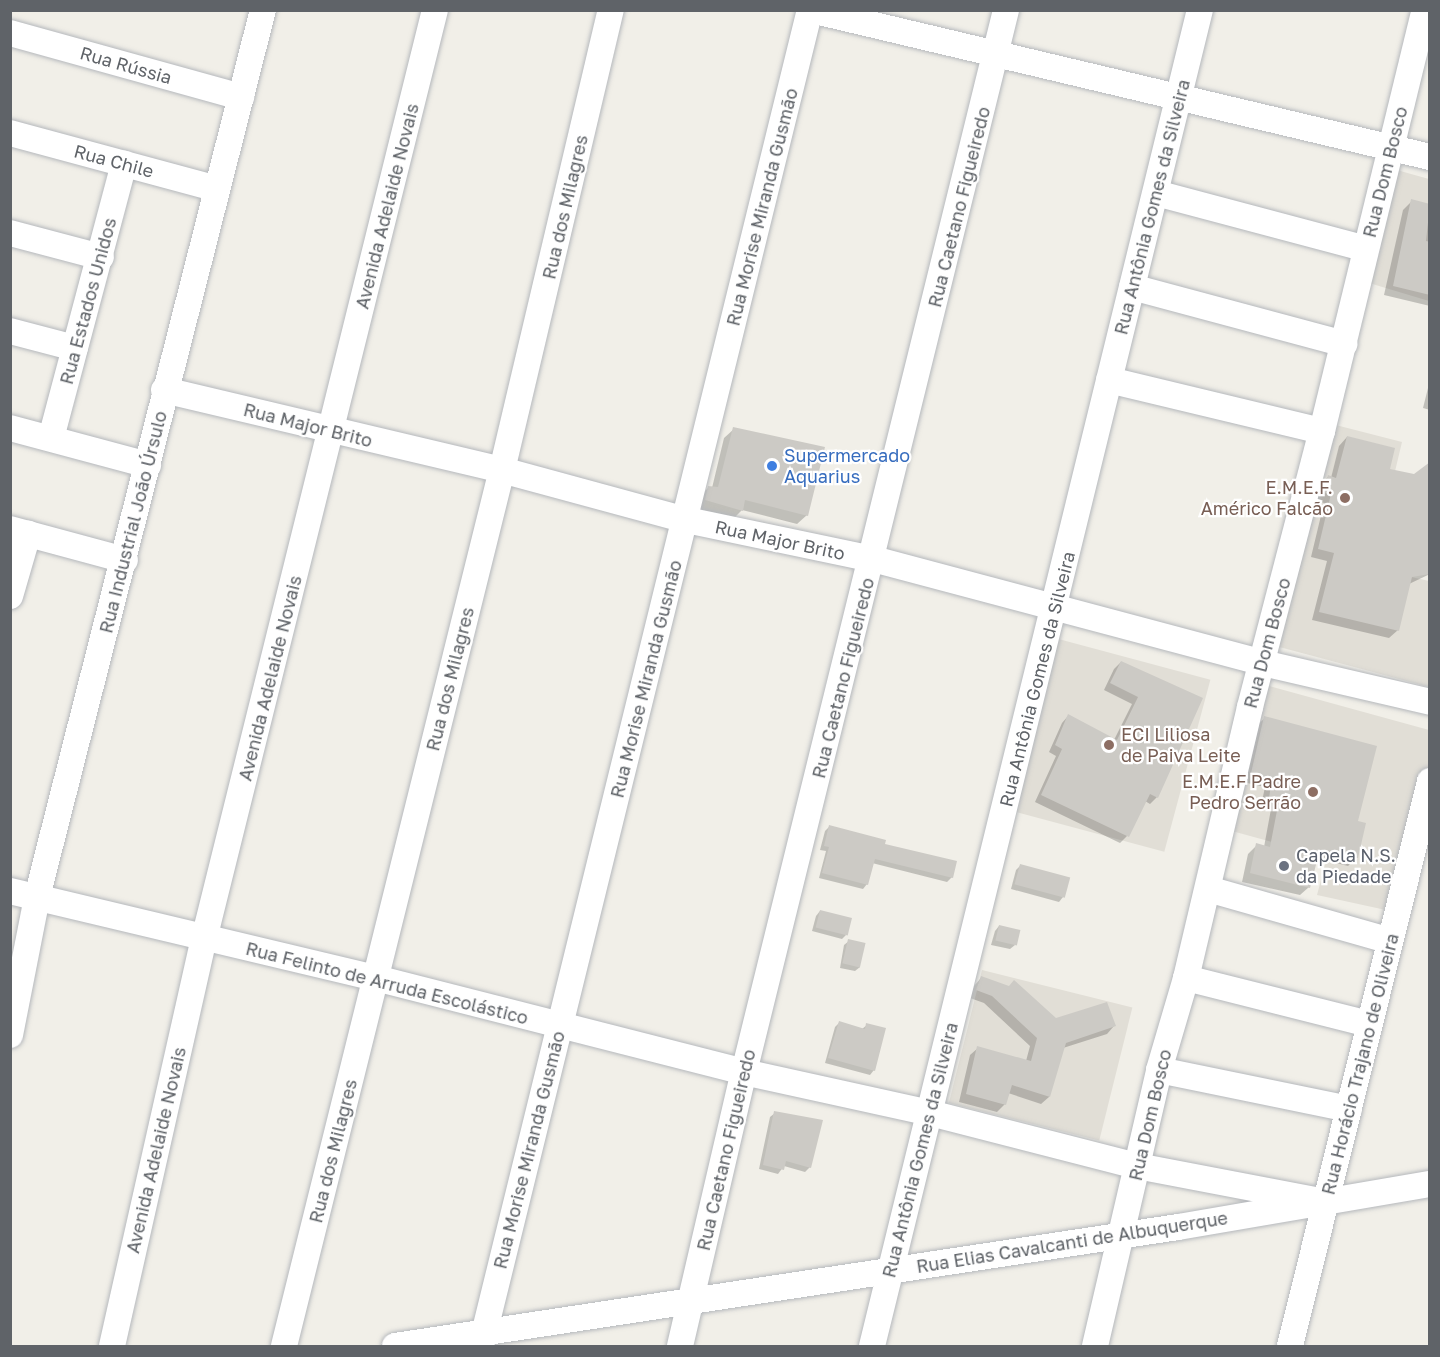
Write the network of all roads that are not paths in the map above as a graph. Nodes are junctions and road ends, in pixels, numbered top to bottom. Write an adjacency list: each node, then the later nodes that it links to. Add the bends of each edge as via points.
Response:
1 (263, 10): 10 (street, Rua Industrial João Úrsulo)
2 (435, 10): 28 (street, Avenida Adelaide Novais)
3 (611, 10): 32 (street, Rua dos Milagres)
4 (810, 10): 9 (street); 33 (street, Rua Morise Miranda Gusmão)
5 (1006, 10): 9 (street, Rua Caetano Figueiredo)
6 (1200, 10): 11 (street, Rua Antônia Gomes da Silveira)
7 (1425, 10): 13 (street, Rua Dom Bosco)
8 (10, 33): 10 (street, Rua Rússia)
9 (996, 53): 11 (street); 35 (street, Rua Caetano Figueiredo)
10 (241, 97): 16 (street, Rua Industrial João Úrsulo)
11 (1179, 99): 13 (street); 17 (street, Rua Antônia Gomes da Silveira)
12 (10, 134): 15 (street, Rua Chile)
13 (1391, 147): 14 (street); 19 (street, Rua Dom Bosco)
14 (1430, 157)
15 (124, 164): 16 (street, Rua Chile); 20 (street, Rua Estados Unidos)
16 (217, 189): 26 (street, Rua Industrial João Úrsulo)
17 (1156, 193): 19 (street); 21 (street, Rua Antônia Gomes da Silveira)
18 (10, 233): 20 (street)
19 (1366, 249): 23 (street, Rua Dom Bosco)
20 (101, 257): 24 (street, Rua Estados Unidos)
21 (1132, 287): 23 (street); 25 (street, Rua Antônia Gomes da Silveira)
22 (10, 331): 24 (street)
23 (1344, 344): 29 (street, Rua Dom Bosco)
24 (75, 348): 30 (street, Rua Estados Unidos)
25 (1109, 380): 29 (street); 38 (street, Rua Antônia Gomes da Silveira)
26 (165, 390): 28 (street, Rua Major Brito); 31 (street, Rua Industrial João Úrsulo)
27 (10, 428): 30 (street)
28 (332, 431): 32 (street, Rua Major Brito); 45 (street, Avenida Adelaide Novais)
29 (1322, 431): 39 (street, Rua Dom Bosco)
30 (51, 438): 31 (street)
31 (148, 465): 36 (street, Rua Industrial João Úrsulo)
32 (502, 470): 33 (street, Rua Major Brito); 47 (street, Rua dos Milagres)
33 (686, 520): 35 (street, Rua Major Brito); 50 (street, Rua Morise Miranda Gusmão)
34 (19, 531): 36 (street); 37 (street)
35 (873, 559): 38 (street, Rua Major Brito); 53 (street, Rua Caetano Figueiredo)
36 (125, 560): 44 (street, Rua Industrial João Úrsulo)
37 (10, 596)
38 (1055, 607): 39 (street, Rua Major Brito); 55 (street, Rua Antônia Gomes da Silveira)
39 (1263, 663): 40 (street, Rua Major Brito); 42 (street, Rua Dom Bosco)
40 (1430, 702)
41 (1430, 781): 46 (street, Rua Horácio Trajano de Oliveira)
42 (1208, 889): 46 (street); 48 (street, Rua Dom Bosco)
43 (10, 891): 44 (street, Rua Felinto de Arruda Escolástico)
44 (37, 897): 45 (street, Rua Felinto de Arruda Escolástico); 51 (street, Rua Industrial João Úrsulo)
45 (204, 939): 47 (street, Rua Felinto de Arruda Escolástico); 63 (street, Avenida Adelaide Novais)
46 (1390, 941): 49 (street, Rua Horácio Trajano de Oliveira)
47 (376, 978): 50 (street, Rua Felinto de Arruda Escolástico); 64 (street, Rua dos Milagres)
48 (1186, 978): 49 (street); 52 (street, Rua Dom Bosco)
49 (1369, 1024): 54 (street, Rua Horácio Trajano de Oliveira)
50 (559, 1026): 53 (street, Rua Felinto de Arruda Escolástico); 62 (street, Rua Morise Miranda Gusmão)
51 (10, 1035)
52 (1160, 1070): 54 (street); 56 (street, Rua Dom Bosco)
53 (744, 1071): 55 (street, Rua Felinto de Arruda Escolástico); 61 (street, Rua Caetano Figueiredo)
54 (1349, 1109): 58 (street, Rua Horácio Trajano de Oliveira)
55 (930, 1113): 56 (street, Rua Felinto de Arruda Escolástico); 60 (street, Rua Antônia Gomes da Silveira)
56 (1137, 1166): 58 (street, Rua Felinto de Arruda Escolástico); 59 (street, Rua Dom Bosco)
57 (1430, 1185): 58 (street, Rua Elias Cavalcanti de Albuquerque)
58 (1326, 1202): 59 (street, Rua Elias Cavalcanti de Albuquerque); 69 (street, Rua Horácio Trajano de Oliveira)
59 (1123, 1233): 60 (street, Rua Elias Cavalcanti de Albuquerque); 68 (street, Rua Dom Bosco)
60 (891, 1270): 61 (street, Rua Elias Cavalcanti de Albuquerque); 67 (street, Rua Antônia Gomes da Silveira)
61 (692, 1301): 62 (street, Rua Elias Cavalcanti de Albuquerque); 66 (street, Rua Caetano Figueiredo)
62 (483, 1339): 65 (street, Rua Elias Cavalcanti de Albuquerque)
63 (112, 1347)
64 (284, 1347)
65 (394, 1347)
66 (680, 1347)
67 (872, 1347)
68 (1095, 1347)
69 (1290, 1347)

